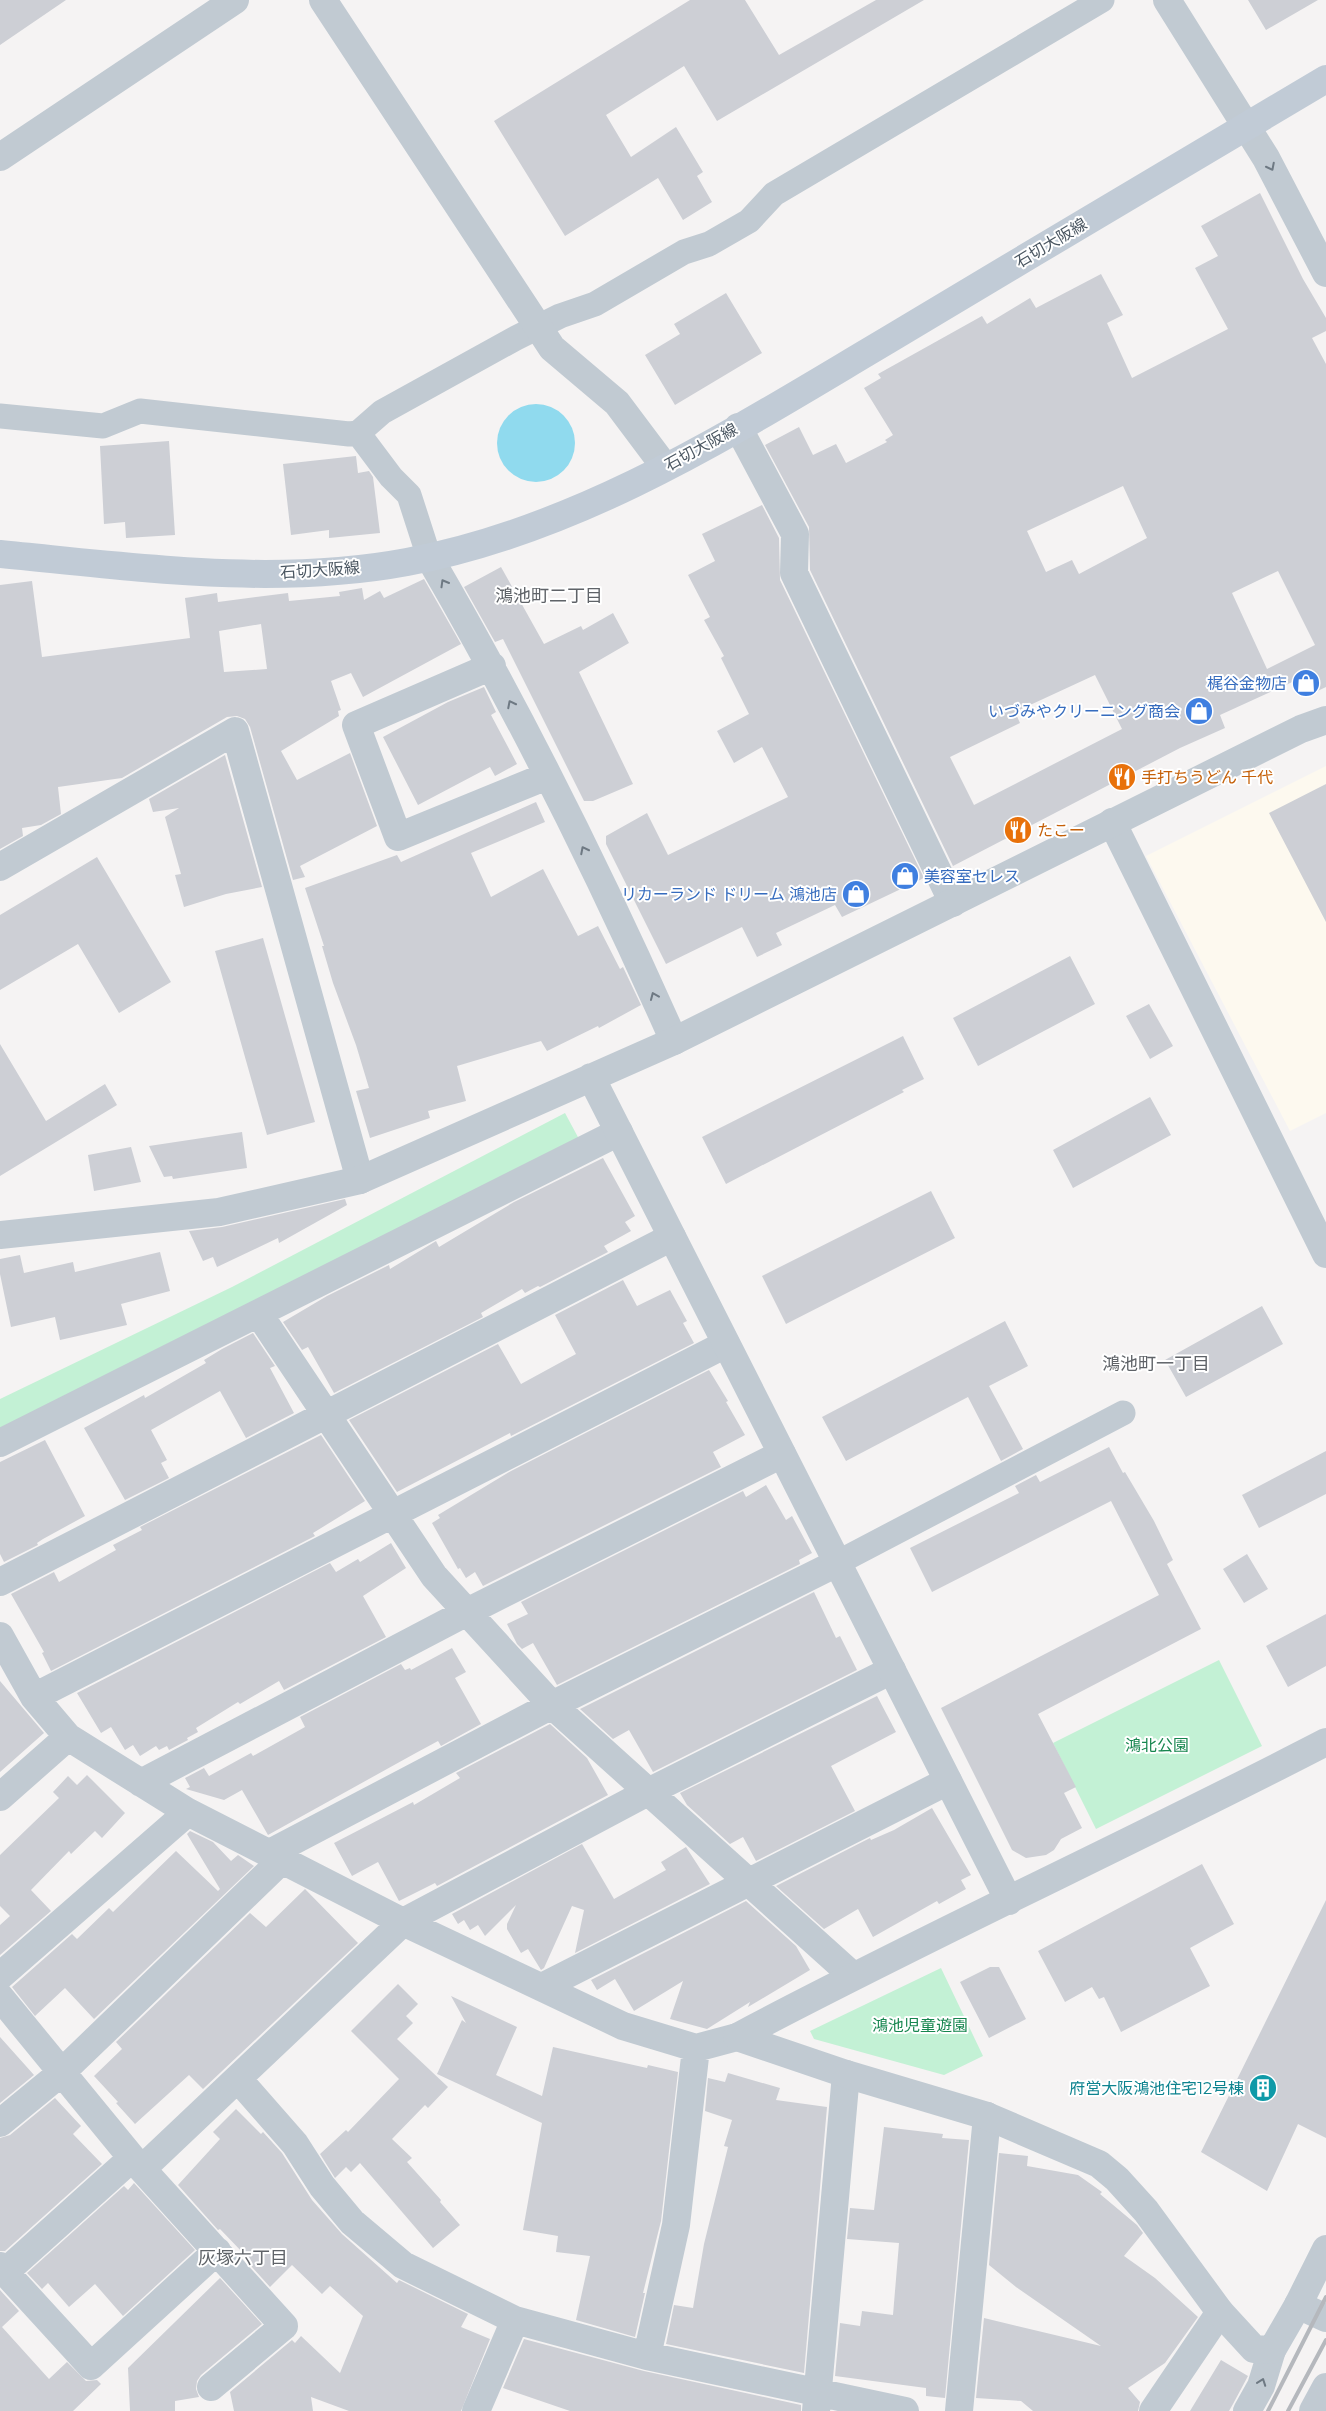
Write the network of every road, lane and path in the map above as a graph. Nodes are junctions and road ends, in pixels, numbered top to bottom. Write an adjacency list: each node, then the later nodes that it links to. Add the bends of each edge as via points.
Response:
1 (235, 0): 7 (street)
2 (323, 0): 9 (street)
3 (1102, 0): 9 (street, via 774,194 749,222 709,244 684,252 595,304 560,316)
4 (1168, 0): 6 (street)
5 (1326, 79): 6 (main road, 石切大阪線)
6 (1246, 126): 8 (street, one-way to 8); 11 (main road, 石切大阪線)
7 (0, 157)
8 (1326, 273)
9 (538, 328): 12 (street, via 382,412); 13 (street, via 552,348 617,403)
10 (0, 416): 12 (street, via 103,426 140,411)
11 (738, 427): 13 (main road, 石切大阪線); 21 (street, via 795,534 794,573)
12 (358, 433): 15 (street, via 391,477 409,494)
13 (665, 467): 15 (main road, 石切大阪線, via 602,500 562,516)
14 (0, 554): 15 (main road, 石切大阪線, via 150,568 272,574 329,571)
15 (429, 557): 16 (street, one-way to 15)
16 (492, 666): 18 (street, one-way to 16); 18 (street, via 356,726 398,836)
17 (1326, 720): 19 (street, via 1300,729)
18 (547, 776): 22 (street, one-way to 18, via 634,948)
19 (1112, 822): 21 (street); 28 (street)
20 (0, 867): 25 (street, via 235,730)
21 (953, 903): 22 (street)
22 (674, 1041): 23 (street)
23 (591, 1077): 24 (street); 25 (street)
24 (619, 1132): 27 (street); 29 (street)
25 (360, 1180): 26 (street, via 219,1212)
26 (0, 1235)
27 (672, 1237): 30 (street); 32 (street)
28 (1326, 1254)
29 (259, 1314): 32 (street); 33 (street)
30 (726, 1344): 34 (street); 35 (street)
31 (1123, 1413): 36 (street)
32 (326, 1414): 35 (street); 37 (street)
33 (0, 1442)
34 (782, 1454): 36 (street); 38 (street)
35 (393, 1514): 38 (street, via 434,1576); 41 (street)
36 (837, 1563): 40 (street); 42 (street)
37 (0, 1582)
38 (467, 1612): 42 (street); 46 (street)
39 (0, 1636): 41 (street)
40 (892, 1670): 45 (street); 47 (street)
41 (34, 1697): 43 (street)
42 (552, 1705): 47 (street); 50 (street)
43 (68, 1737): 46 (street); 48 (street)
44 (1326, 1742): 52 (street)
45 (948, 1781): 51 (street); 52 (street)
46 (141, 1783): 49 (street)
47 (648, 1792): 51 (street); 53 (street)
48 (0, 1797)
49 (188, 1812): 50 (street); 54 (street)
50 (276, 1856): 53 (street); 60 (street)
51 (748, 1882): 55 (street); 56 (street)
52 (1010, 1901): 55 (street)
53 (403, 1922): 56 (street); 62 (street)
54 (0, 1976)
55 (853, 1976): 58 (street)
56 (542, 1987): 59 (street, via 623,2026)
57 (0, 1997): 60 (street)
58 (738, 2037): 59 (street); 61 (street)
59 (696, 2048): 74 (street, via 676,2225)
60 (61, 2072): 64 (street); 65 (street)
61 (846, 2074): 63 (street); 77 (street)
62 (238, 2079): 65 (street); 72 (street, via 295,2144 322,2186 352,2222 403,2265)
63 (987, 2116): 70 (street, via 1099,2164 1117,2179 1146,2211); 80 (street)
64 (0, 2123)
65 (138, 2163): 67 (street); 68 (street)
66 (1326, 2250): 69 (street)
67 (217, 2251): 68 (street, via 90,2366); 76 (street, via 284,2326)
68 (2, 2269)
69 (1298, 2305): 71 (street); 73 (street)
70 (1220, 2312): 73 (street, via 1254,2349); 81 (street)
71 (1326, 2318)
72 (515, 2320): 74 (street); 78 (street)
73 (1272, 2350): 82 (street, one-way to 73, via 1261,2386)
74 (647, 2356): 77 (street)
75 (1326, 2387): 83 (street)
76 (211, 2388)
77 (817, 2402): 79 (street)
78 (476, 2411)
79 (905, 2411)
80 (959, 2411)
81 (1153, 2411)
82 (1247, 2411)
83 (1313, 2411)

